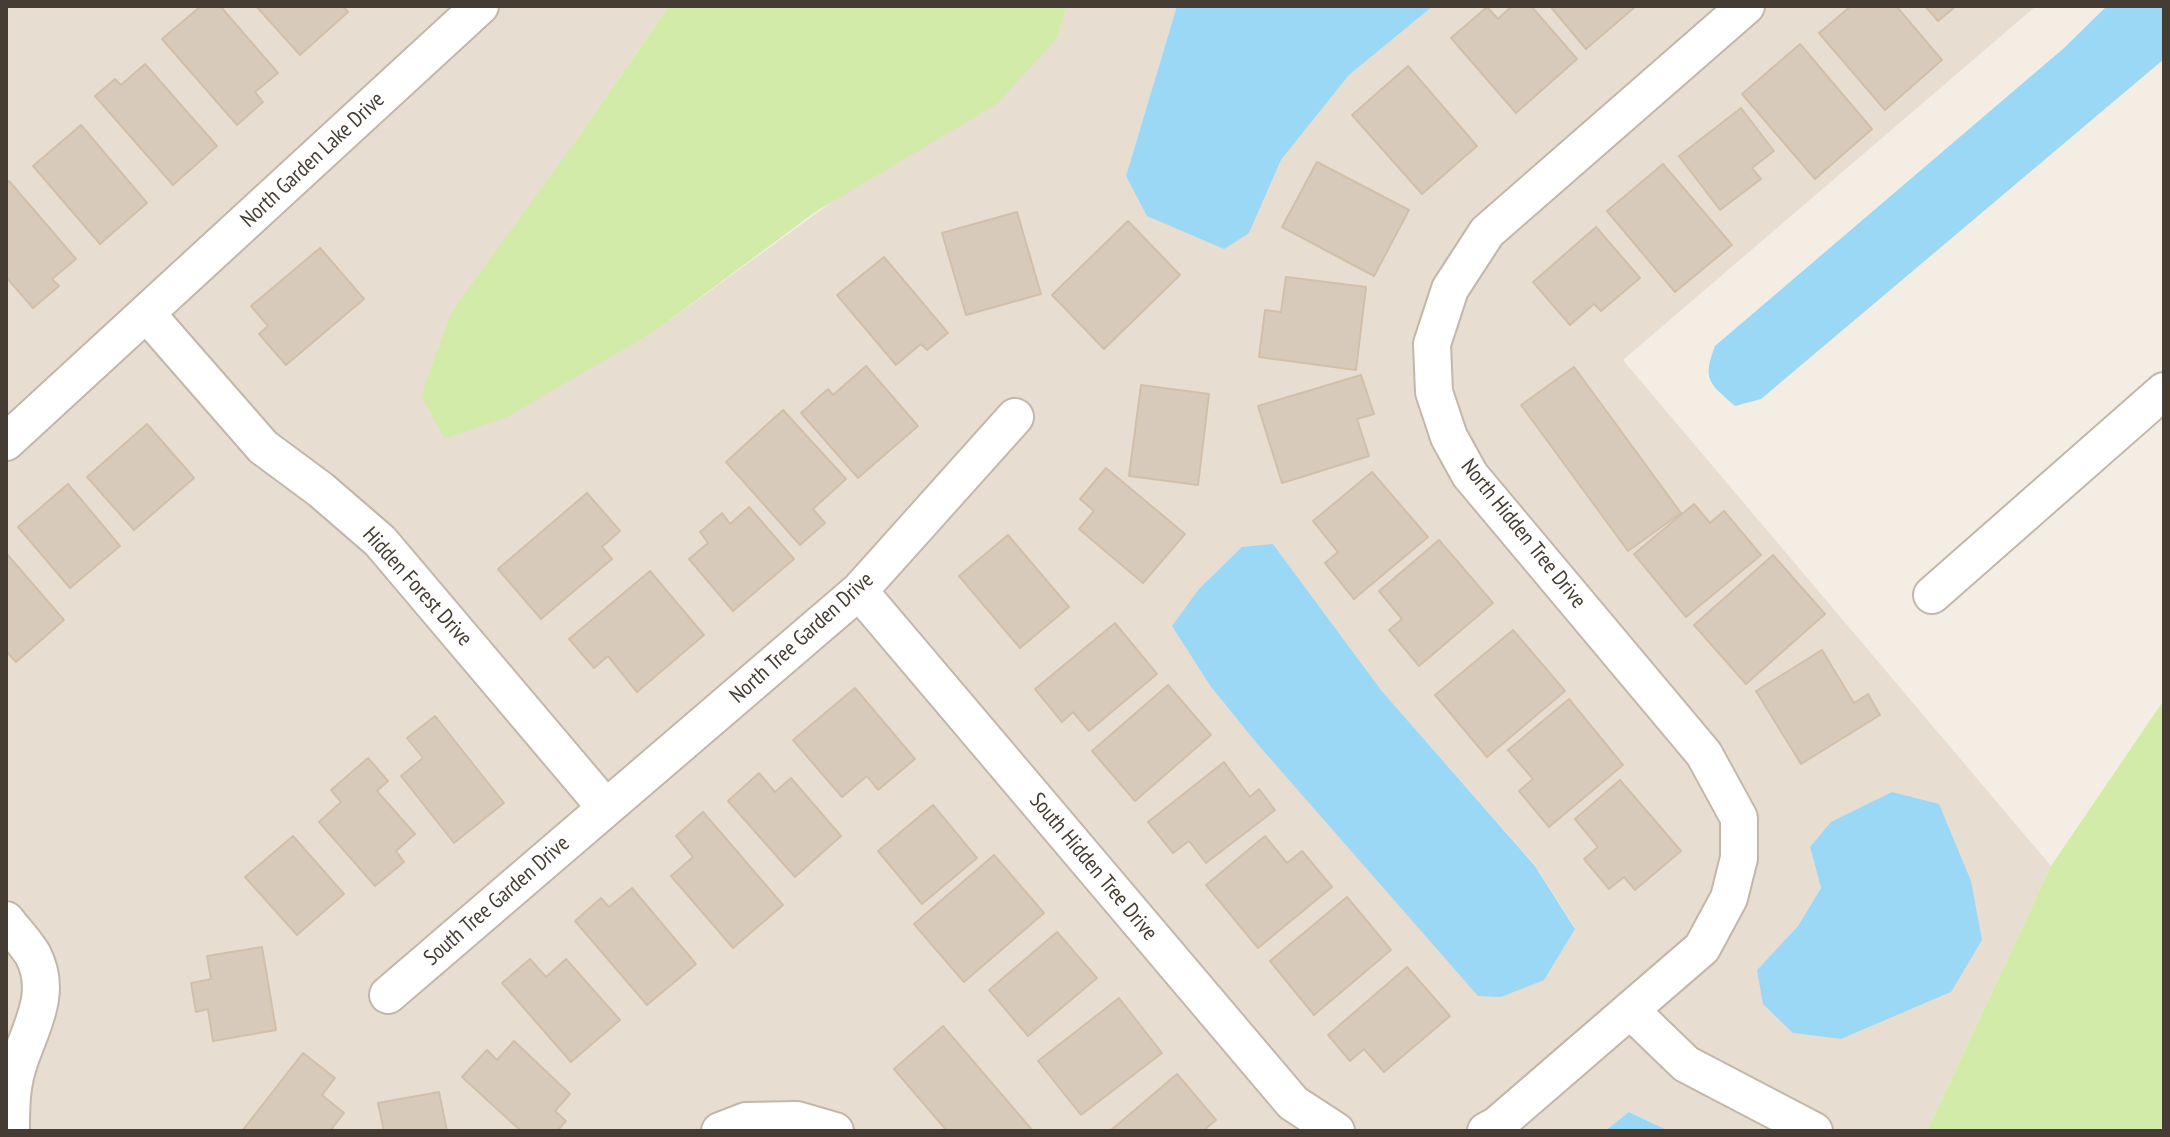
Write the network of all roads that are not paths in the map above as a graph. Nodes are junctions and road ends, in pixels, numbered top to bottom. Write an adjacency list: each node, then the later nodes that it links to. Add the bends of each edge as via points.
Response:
1 (480, 6): 3 (street, North Garden Lake Drive)
2 (1746, 6): 12 (street, North Hidden Tree Drive, via 1487,232 1450,289 1432,344 1434,392 1449,437 1470,475 1704,754 1739,818 1739,858 1729,898 1702,948)
3 (146, 313): 6 (street, North Garden Lake Drive); 9 (street, Hidden Forest Drive, via 263,447 380,541)
4 (2164, 391): 8 (street)
5 (1015, 417): 7 (street, North Tree Garden Drive)
6 (6, 442)
7 (859, 591): 9 (street, North Tree Garden Drive); 16 (street, South Hidden Tree Drive, via 1293,1103)
8 (1932, 595)
9 (606, 808): 11 (street, South Tree Garden Drive)
10 (6, 920): 13 (street, via 33,955 41,982 39,1011 16,1071)
11 (388, 995)
12 (1630, 1010): 17 (street); 18 (street, via 1686,1064)
13 (11, 1131)
14 (720, 1131): 15 (street, via 746,1121 797,1120)
15 (835, 1131)
16 (1336, 1131)
17 (1486, 1131)
18 (1814, 1131)

